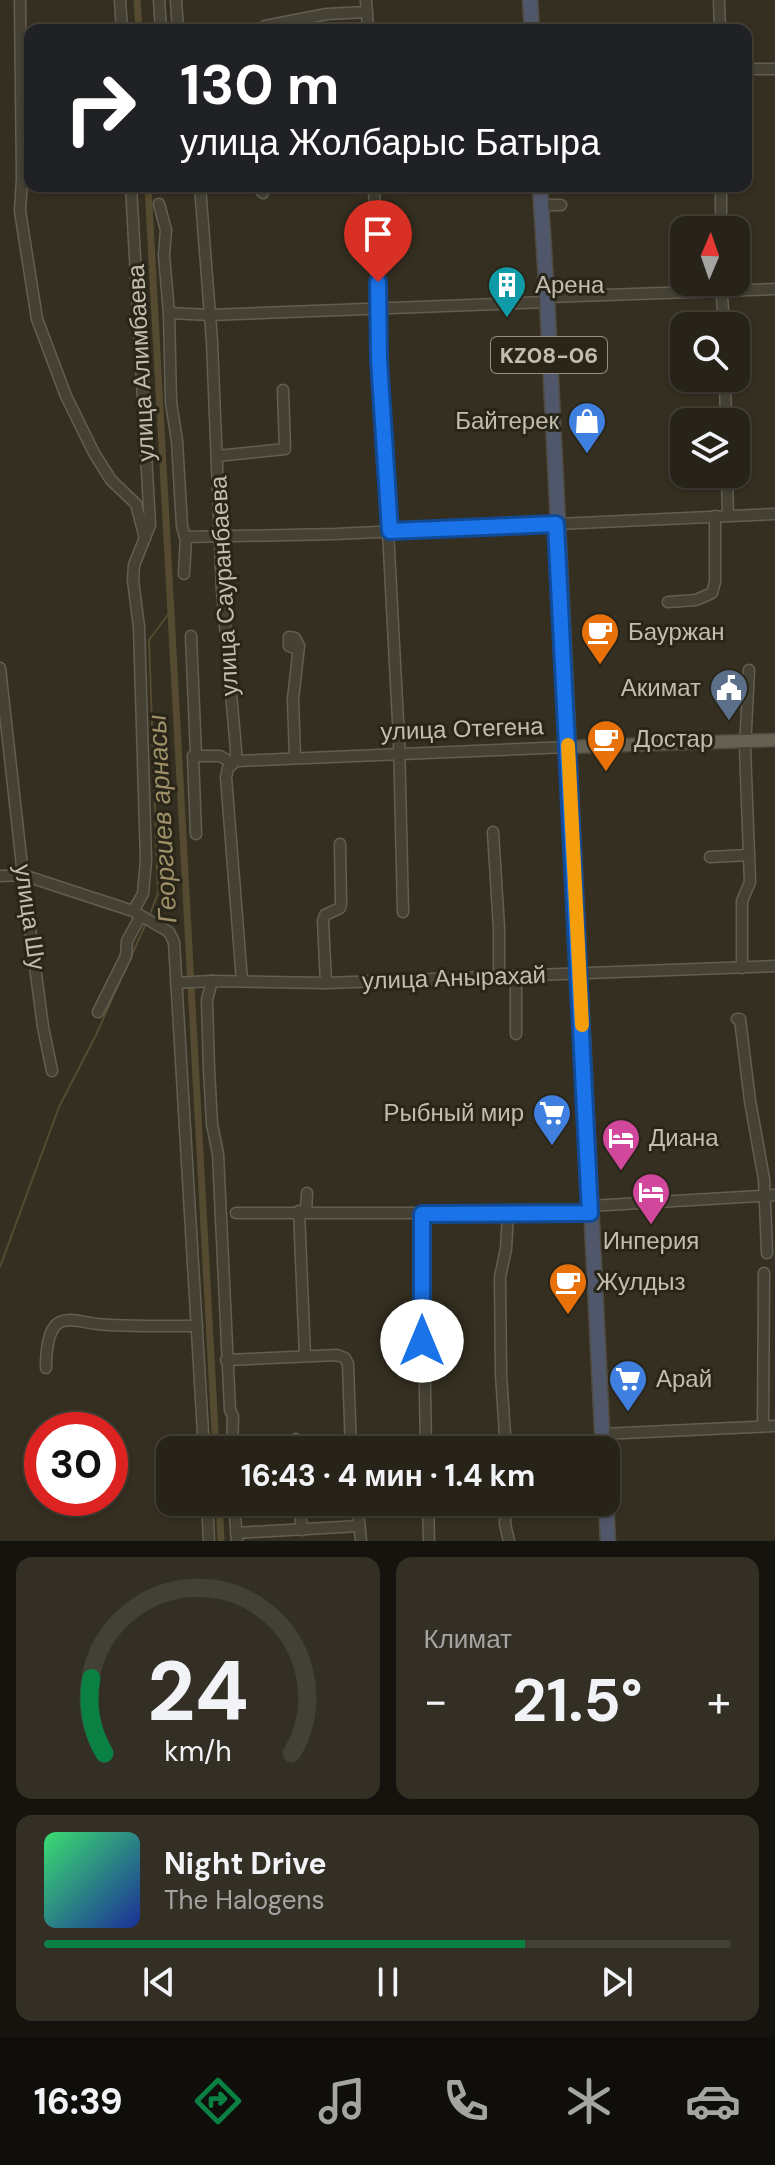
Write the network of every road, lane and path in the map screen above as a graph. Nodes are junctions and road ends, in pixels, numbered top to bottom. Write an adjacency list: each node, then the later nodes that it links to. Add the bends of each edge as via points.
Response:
1 (20, 0): 44 (street, via 20,211 37,319 94,453 111,480 136,504)
2 (120, 0): 9 (street)
3 (159, 0): 10 (street)
4 (176, 0): 11 (street)
5 (366, 0): 8 (street)
6 (530, 0): 14 (highway)
7 (719, 0): 15 (street)
8 (367, 12): 12 (street); 13 (street)
9 (122, 24)
10 (161, 24)
11 (178, 24)
12 (275, 24)
13 (368, 24)
14 (532, 24)
15 (720, 24)
16 (752, 69): 17 (street)
17 (775, 69)
18 (131, 192): 44 (street, улица Алимбаева, via 150,525)
19 (200, 192): 33 (street, улица Сауранбаева)
20 (374, 192): 31 (street)
21 (540, 192): 24 (highway, KZ08-06)
22 (721, 192): 26 (street)
23 (159, 204): 32 (street, via 166,230)
24 (540, 205): 25 (street); 30 (highway, KZ08-06)
25 (561, 205)
26 (721, 216)
27 (750, 288): 28 (street)
28 (775, 289)
29 (670, 291): 30 (street)
30 (547, 300): 31 (street); 40 (highway, KZ08-06)
31 (378, 307): 33 (street); 41 (street)
32 (169, 313): 33 (street); 42 (street, via 171,402)
33 (210, 315): 35 (street, улица Сауранбаева)
34 (283, 390): 35 (street, via 285,449)
35 (217, 456): 43 (street, улица Сауранбаева)
36 (727, 488): 38 (street)
37 (775, 514): 38 (street)
38 (728, 515): 39 (street)
39 (715, 516): 40 (street); 46 (street, via 712,593)
40 (556, 524): 41 (street); 53 (highway, KZ08-06)
41 (390, 531): 43 (street); 54 (street)
42 (185, 537): 43 (street); 45 (street)
43 (221, 537): 57 (street, улица Сауранбаева)
44 (145, 538): 66 (street, улица Алимбаева, via 133,580 146,860)
45 (184, 574)
46 (668, 602)
47 (191, 636): 55 (street)
48 (297, 649): 56 (street)
49 (0, 668): 63 (street, улица Шу)
50 (749, 670): 52 (street)
51 (775, 740): 52 (main road, улица Отегена)
52 (746, 741): 53 (main road, улица Отегена); 61 (street)
53 (568, 747): 54 (street, улица Отегена); 69 (highway, KZ08-06)
54 (400, 754): 56 (street, улица Отегена); 65 (street)
55 (196, 755): 57 (street, улица Отегена); 59 (street)
56 (295, 758): 57 (street, улица Отегена)
57 (234, 762): 73 (street, улица Сауранбаева, via 226,777)
58 (493, 832): 70 (street)
59 (196, 834)
60 (340, 844): 75 (street, via 341,904 323,921)
61 (749, 855): 62 (street); 68 (street, via 750,882 742,901)
62 (710, 857)
63 (23, 875): 64 (street); 66 (street); 79 (street, улица Шу)
64 (0, 876)
65 (403, 912)
66 (137, 914): 74 (street, via 169,932); 76 (street, улица Алимбаева, via 126,956)
67 (775, 966): 68 (street, улица Анырахай)
68 (742, 968): 69 (street, улица Анырахай)
69 (580, 973): 71 (street, улица Анырахай); 83 (highway, KZ08-06)
70 (499, 976): 71 (street, улица Анырахай); 75 (street, улица Анырахай)
71 (516, 976): 78 (street)
72 (209, 981): 73 (street, улица Анырахай); 74 (street, улица Анырахай); 92 (street)
73 (242, 981): 75 (street, улица Анырахай)
74 (182, 982): 90 (street)
75 (326, 983)
76 (98, 1012)
77 (737, 1019): 82 (street)
78 (516, 1034)
79 (52, 1071)
80 (307, 1193): 84 (street)
81 (775, 1195): 82 (street)
82 (763, 1196): 83 (street); 88 (street)
83 (590, 1210): 87 (street); 96 (highway, KZ08-06)
84 (302, 1211): 85 (street); 86 (street); 91 (street)
85 (236, 1213)
86 (422, 1214): 87 (street); 100 (street)
87 (508, 1214): 101 (street, via 500,1277)
88 (767, 1253)
89 (764, 1273): 94 (street)
90 (197, 1326): 93 (street, via 60,1321); 97 (street)
91 (305, 1356): 92 (street); 99 (street, via 337,1355 347,1360)
92 (226, 1360): 98 (street)
93 (46, 1368)
94 (763, 1425): 95 (street); 96 (street)
95 (775, 1426)
96 (602, 1434)
97 (203, 1436)
98 (232, 1436)
99 (350, 1436)
100 (426, 1436)
101 (505, 1436)
102 (208, 1516): 112 (street)
103 (235, 1516): 111 (street)
104 (300, 1516): 110 (street)
105 (358, 1516): 109 (street)
106 (428, 1516): 114 (street)
107 (505, 1516): 115 (street)
108 (607, 1516): 116 (highway)
109 (359, 1526): 110 (street); 113 (street)
110 (302, 1530): 111 (street)
111 (236, 1537)
112 (209, 1541)
113 (361, 1541)
114 (429, 1541)
115 (509, 1541)
116 (608, 1541)

